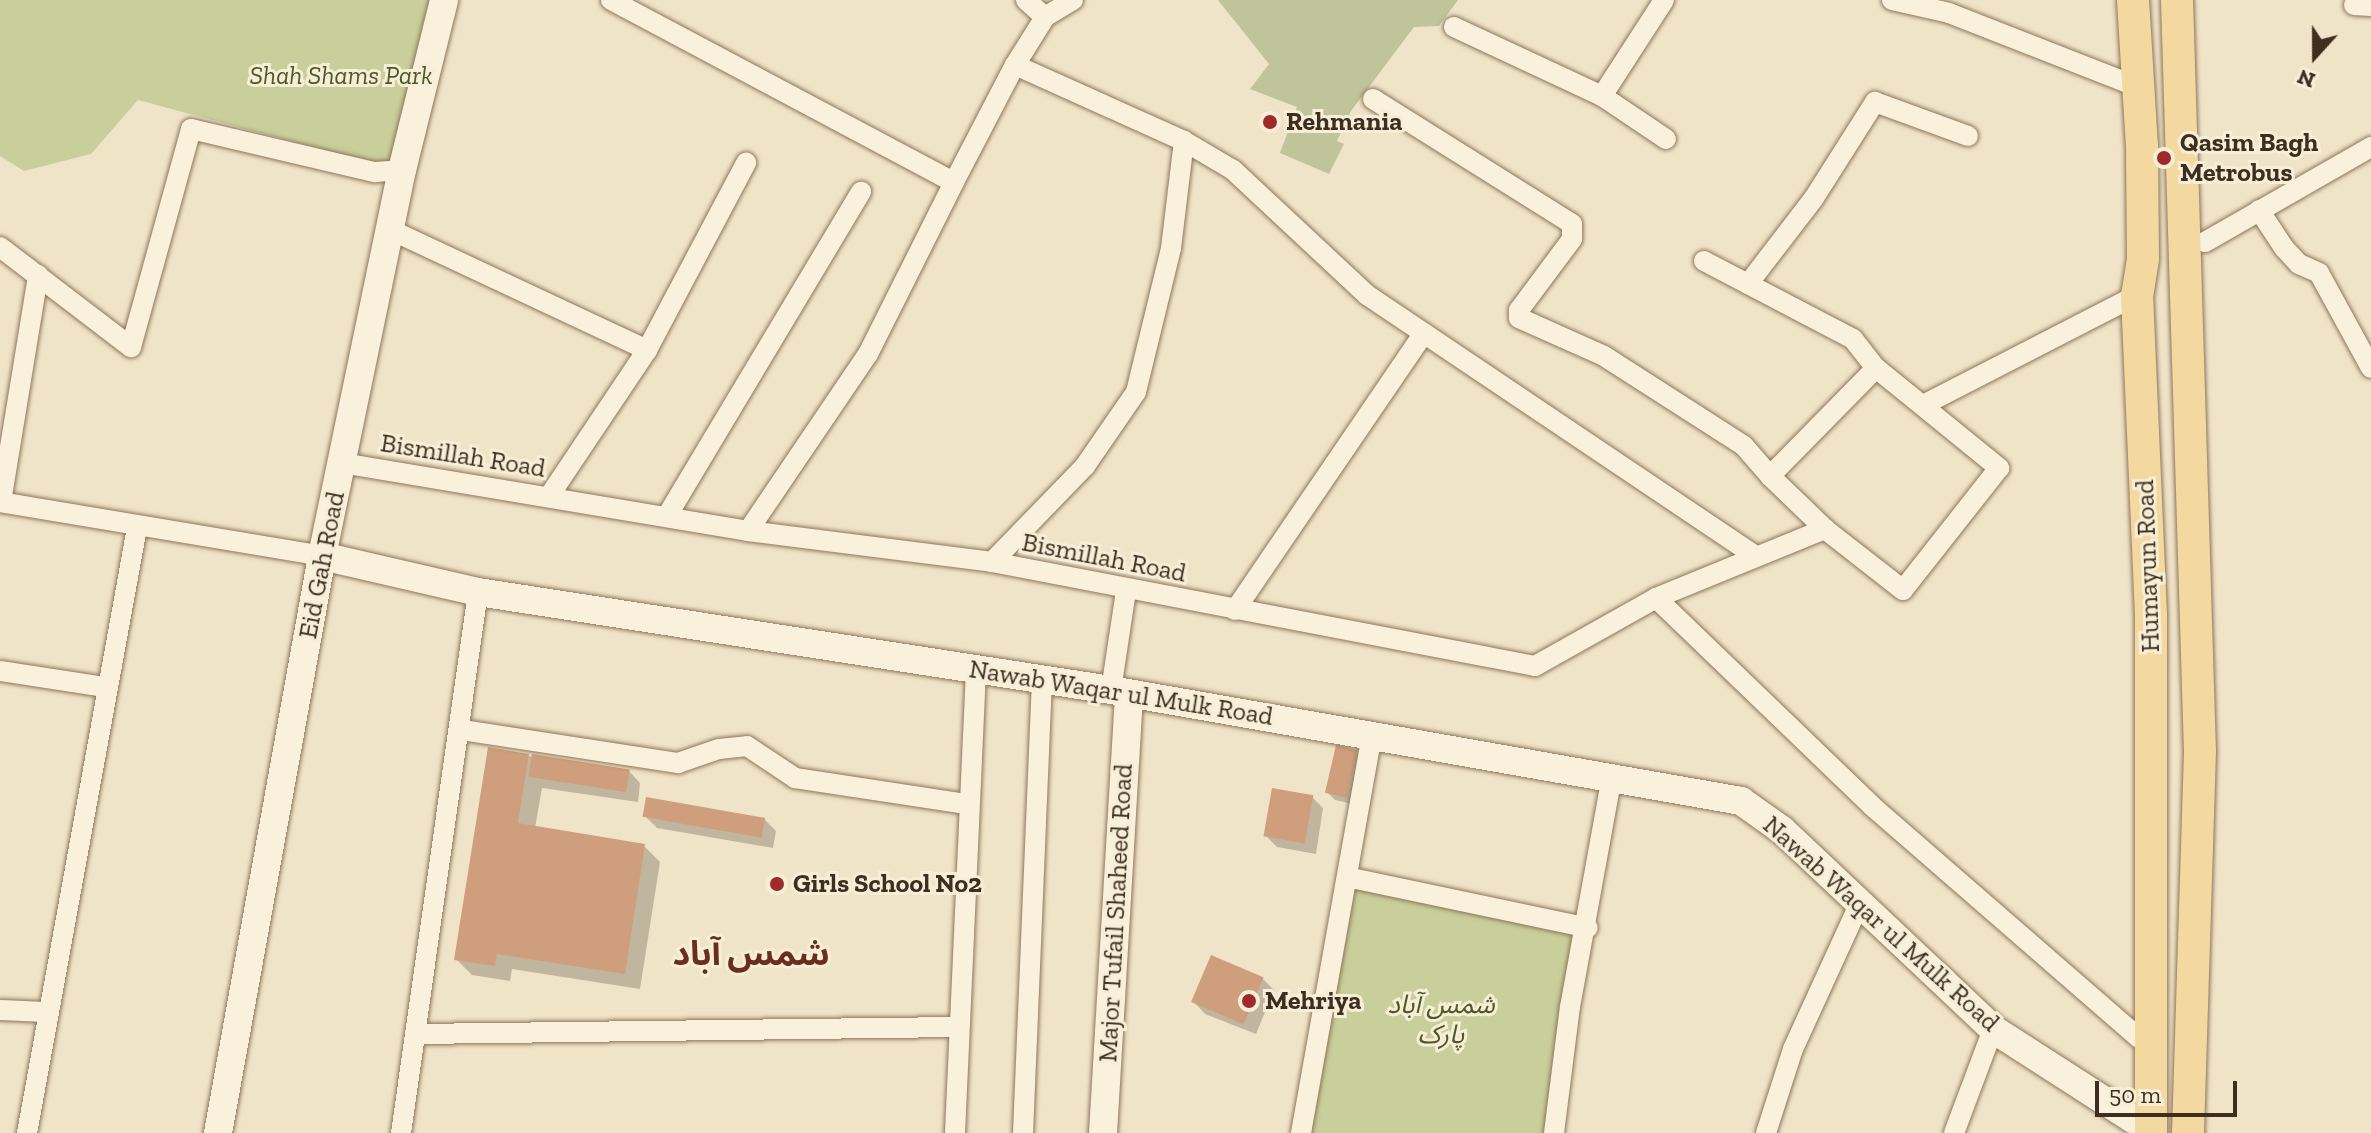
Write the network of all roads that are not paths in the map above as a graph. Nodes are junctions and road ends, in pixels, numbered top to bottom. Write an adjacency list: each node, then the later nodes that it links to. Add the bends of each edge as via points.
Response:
1 (444, 0): 20 (street, Eid Gah Road)
2 (611, 0): 21 (street)
3 (1026, 0): 9 (street)
4 (1073, 0): 9 (street)
5 (1892, 0): 12 (street, via 1949,13)
6 (2133, 0): 12 (main road, Humayun Road)
7 (2177, 0): 81 (main road, Humayun Road, via 2200,751)
8 (1658, 2): 13 (street)
9 (1045, 17): 11 (street)
10 (1454, 27): 13 (street)
11 (1015, 65): 17 (street); 21 (street)
12 (2140, 88): 30 (main road, Humayun Road, via 2143,259)
13 (1602, 96): 16 (street)
14 (1373, 99): 37 (street, via 1572,224 1572,239 1519,310 1519,318 1604,356 1744,446)
15 (1968, 136): 29 (street, via 1875,102 1814,198)
16 (1666, 139)
17 (1184, 141): 31 (street, via 1233,170 1367,295); 46 (street, via 1171,248 1136,392 1085,466)
18 (2371, 147): 23 (street)
19 (746, 163): 32 (street)
20 (402, 170): 24 (street, Eid Gah Road); 28 (street, via 375,172 191,129 131,347)
21 (954, 182): 43 (street, via 868,354)
22 (861, 192): 40 (street)
23 (2259, 210): 25 (street); 34 (street, via 2299,264 2319,273)
24 (391, 230): 32 (street); 36 (street, Eid Gah Road)
25 (2205, 242)
26 (0, 247): 28 (street)
27 (1704, 261): 29 (street)
28 (38, 275): 39 (street)
29 (1748, 284): 33 (street, via 1853,339)
30 (2137, 295): 35 (street); 63 (main road, Humayun Road, via 2151,616)
31 (1424, 333): 45 (street, via 1464,357 1487,381); 50 (street)
32 (647, 350): 38 (street)
33 (1876, 368): 35 (street); 37 (street)
34 (2371, 368)
35 (1925, 404): 42 (street, via 1999,468 1913,578 1903,590)
36 (342, 463): 38 (street, Bismillah Road); 44 (street, Eid Gah Road)
37 (1770, 476): 42 (street)
38 (550, 495): 40 (street, Bismillah Road)
39 (0, 502): 41 (street, Nawab Waqar ul Mulk Road)
40 (667, 516): 43 (street, Bismillah Road)
41 (137, 528): 44 (street, Nawab Waqar ul Mulk Road); 54 (street)
42 (1825, 529): 45 (street, Bismillah Road)
43 (748, 531): 46 (street, Bismillah Road)
44 (322, 556): 48 (street, Nawab Waqar ul Mulk Road); 72 (street, Eid Gah Road)
45 (1755, 556): 49 (street, Bismillah Road)
46 (992, 562): 47 (street, Bismillah Road)
47 (1126, 591): 50 (street, Bismillah Road); 55 (street)
48 (478, 592): 51 (street, Nawab Waqar ul Mulk Road); 56 (street)
49 (1656, 598): 50 (street, Bismillah Road, via 1535,666); 69 (street, via 1872,806)
50 (1235, 610)
51 (976, 669): 53 (street, Nawab Waqar ul Mulk Road); 59 (street)
52 (0, 671): 54 (street)
53 (1042, 680): 55 (street, Nawab Waqar ul Mulk Road); 75 (street)
54 (104, 687): 65 (street)
55 (1120, 692): 57 (street, Nawab Waqar ul Mulk Road); 76 (street, Major Tufail Shaheed Road)
56 (462, 730): 59 (street, via 678,763 747,746 795,778); 68 (street)
57 (1372, 735): 58 (street, Nawab Waqar ul Mulk Road); 60 (street)
58 (1612, 776): 61 (street, Nawab Waqar ul Mulk Road, via 1741,801 1782,830); 62 (street)
59 (967, 804): 66 (street)
60 (1347, 877): 62 (street); 77 (street)
61 (1859, 905): 67 (street, Nawab Waqar ul Mulk Road); 79 (street, via 1793,1049)
62 (1588, 928): 78 (street, via 1570,1007)
63 (2155, 953): 69 (main road); 70 (main road, Humayun Road)
64 (0, 1010): 65 (street)
65 (46, 1012): 71 (street)
66 (958, 1027): 68 (street); 74 (street)
67 (1993, 1029): 70 (street, Nawab Waqar ul Mulk Road); 80 (street)
68 (416, 1034): 73 (street)
69 (2139, 1038): 70 (main road)
70 (2140, 1129)
71 (27, 1133)
72 (218, 1133)
73 (401, 1133)
74 (955, 1133)
75 (1023, 1133)
76 (1103, 1133)
77 (1301, 1133)
78 (1554, 1133)
79 (1766, 1133)
80 (1954, 1133)
81 (2188, 1133)

